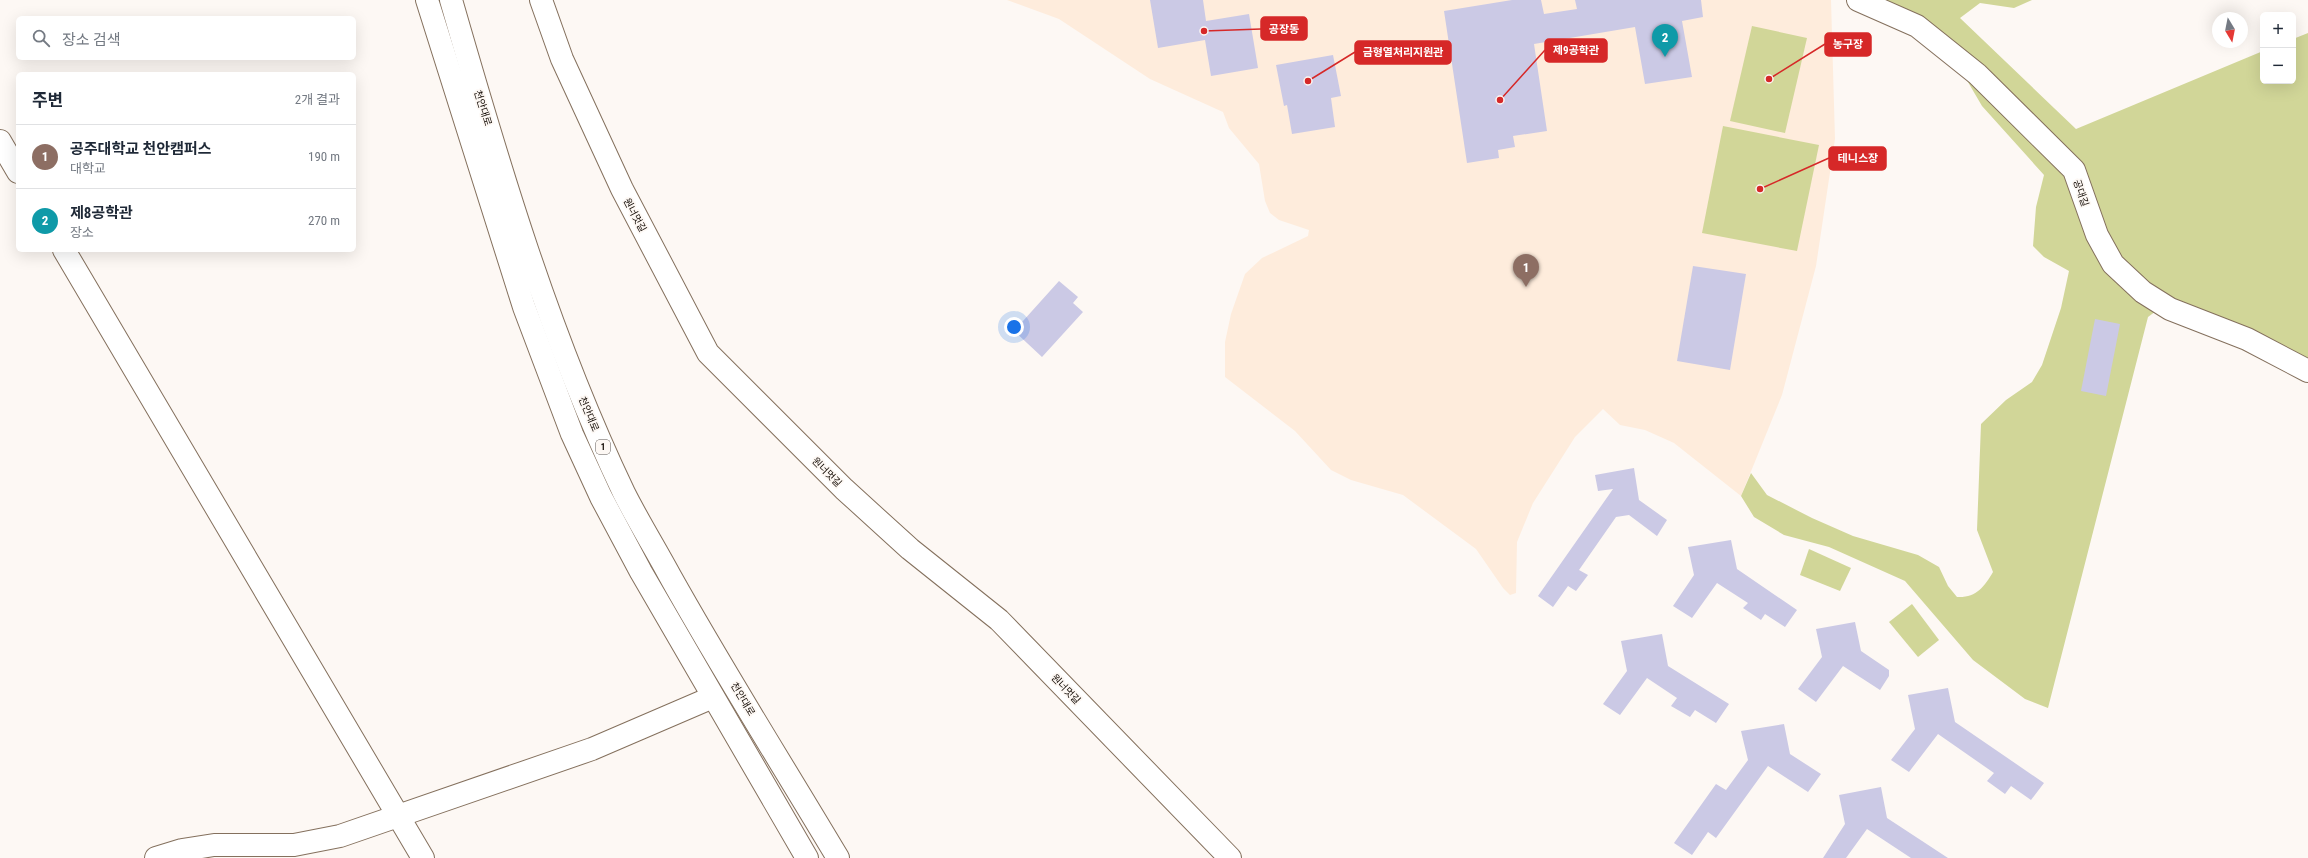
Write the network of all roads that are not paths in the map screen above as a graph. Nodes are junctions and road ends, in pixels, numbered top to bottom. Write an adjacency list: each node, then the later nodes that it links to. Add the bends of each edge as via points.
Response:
1 (427, 0): 9 (main road, 1, via 524,307 572,434 638,568)
2 (451, 0): 14 (main road, 천안대로 / 1, via 479,98 558,338 594,426 626,496 696,621)
3 (541, 0): 15 (main road, 원너멋길, via 562,59 599,142 708,353 850,494 910,549 999,620)
4 (1858, 0): 8 (main road, 공대길, via 1917,26 1977,74 2074,170 2097,235 2113,264 2143,292 2170,309 2247,339)
5 (0, 142): 6 (main road)
6 (16, 169)
7 (65, 252): 10 (main road)
8 (2308, 370)
9 (713, 697): 10 (main road, via 592,749); 13 (main road, 1)
10 (398, 815): 11 (main road, via 340,836 312,842 268,846 214,845 182,850); 12 (main road)
11 (156, 858)
12 (423, 858)
13 (807, 858)
14 (838, 858)
15 (1230, 858)

